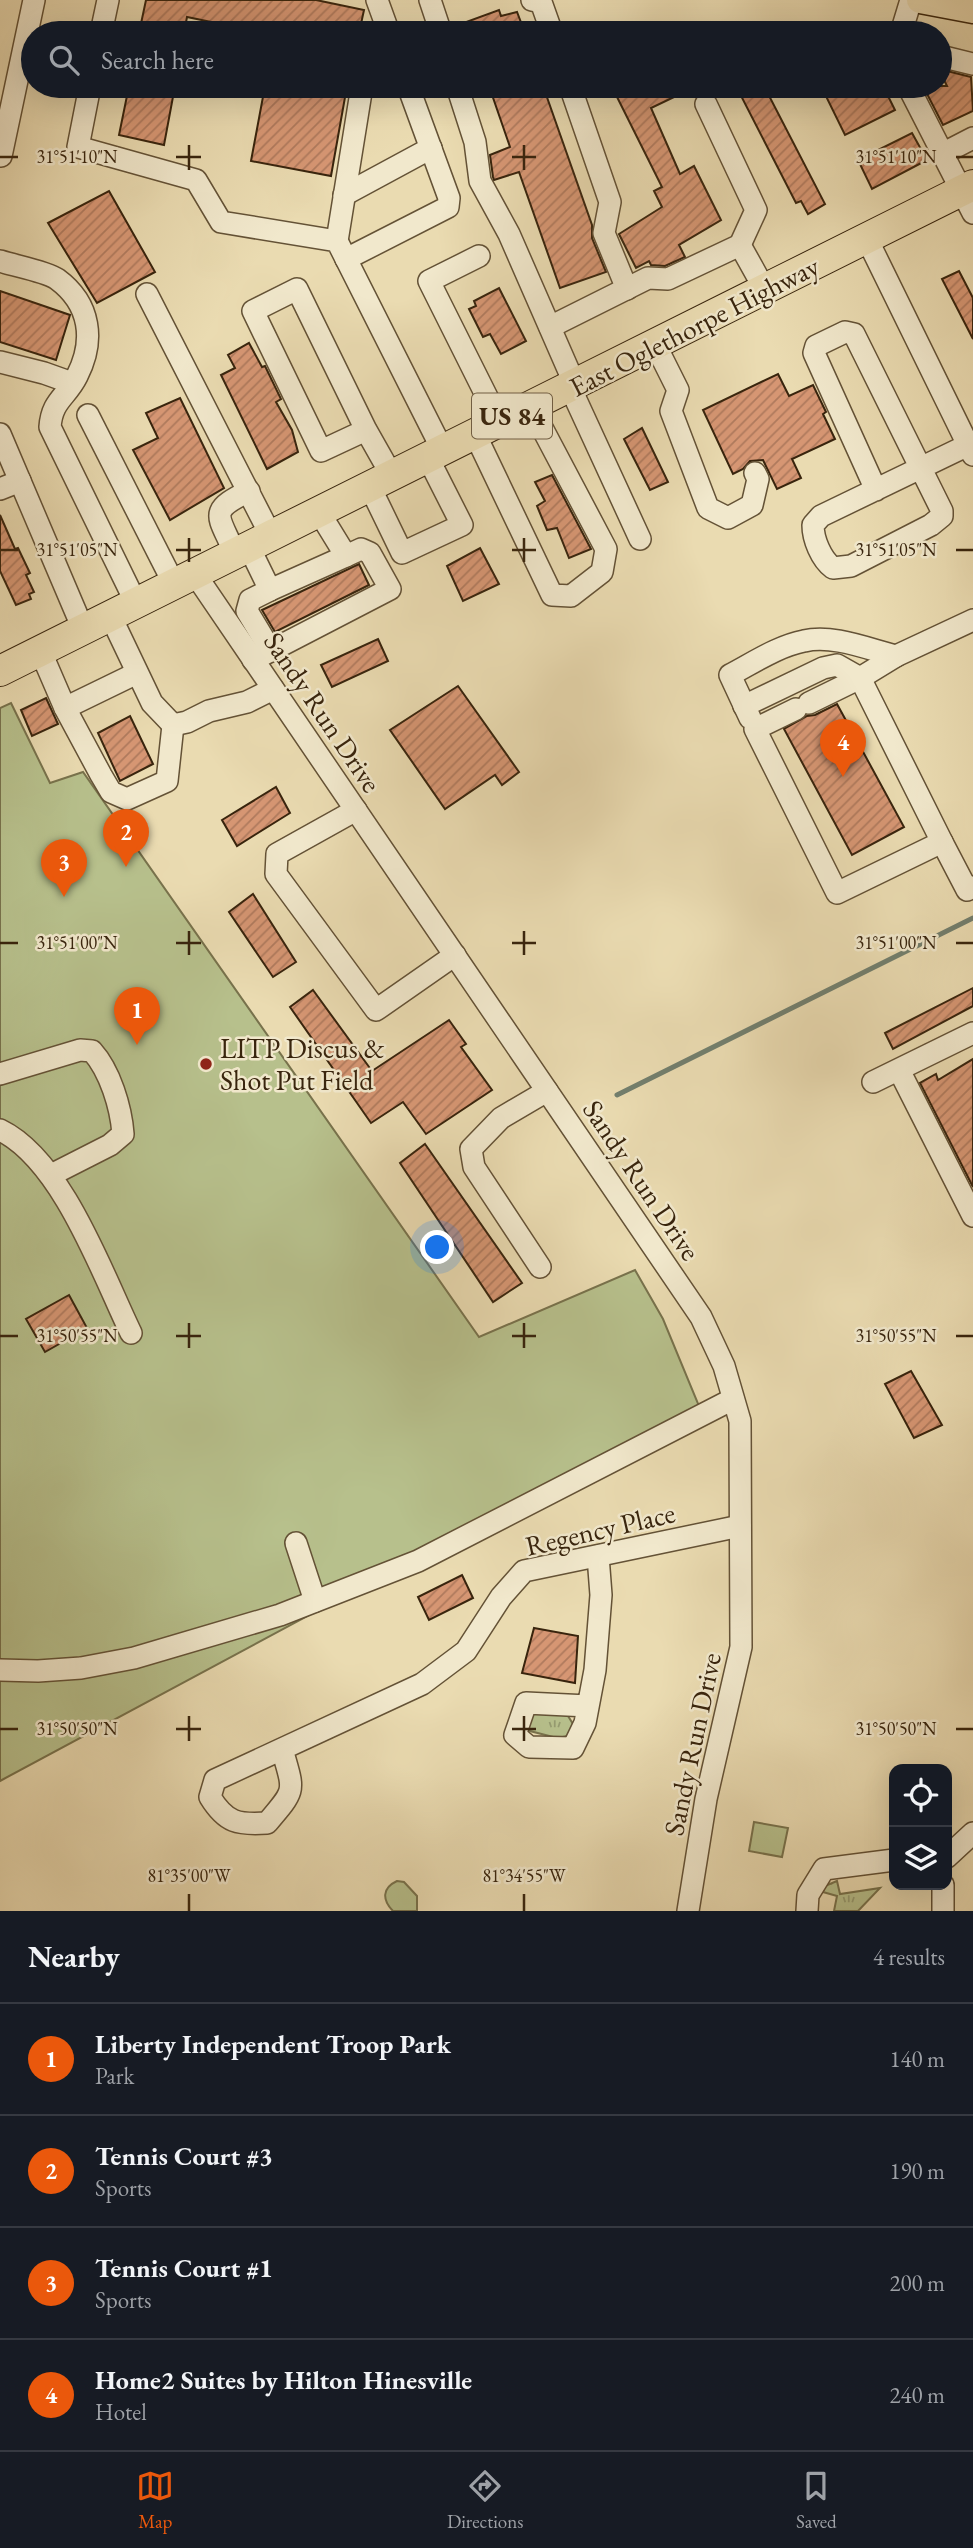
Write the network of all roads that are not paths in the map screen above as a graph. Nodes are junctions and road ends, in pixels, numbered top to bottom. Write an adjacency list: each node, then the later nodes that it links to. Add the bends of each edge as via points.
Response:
1 (34, 0): 8 (street)
2 (108, 0): 9 (street)
3 (377, 0): 10 (street); 11 (street)
4 (430, 0): 12 (street)
5 (533, 0): 13 (street, via 541,2)
6 (927, 1): 7 (main road); 14 (street)
7 (973, 10)
8 (30, 21)
9 (104, 21)
10 (373, 21)
11 (385, 21)
12 (437, 21)
13 (548, 21)
14 (911, 21)
15 (952, 59): 17 (street)
16 (21, 61): 28 (street)
17 (973, 64)
18 (88, 98): 33 (street, via 78,147 196,180 221,222)
19 (360, 98): 29 (street)
20 (412, 98): 26 (street)
21 (461, 98): 39 (street, via 481,181)
22 (574, 98): 36 (street, via 610,202 604,233)
23 (914, 98): 27 (street)
24 (706, 104): 32 (street, via 756,210)
25 (973, 138): 27 (street)
26 (431, 148): 29 (street); 33 (street, via 448,207)
27 (942, 154): 30 (street)
28 (1, 156)
29 (344, 195): 33 (street)
30 (969, 197): 31 (highway, East Oglethorpe Highway / US 84)
31 (867, 239): 37 (highway, East Oglethorpe Highway / US 84); 49 (street)
32 (740, 245): 36 (street, via 668,279 649,278); 37 (street)
33 (341, 250): 50 (street)
34 (479, 256): 46 (street, via 429,281)
35 (0, 261): 42 (street, via 55,278 75,297 88,328 88,346)
36 (626, 289): 39 (street)
37 (765, 290): 40 (highway, East Oglethorpe Highway / US 84)
38 (147, 293): 56 (street)
39 (550, 327): 43 (street)
40 (655, 344): 43 (highway, East Oglethorpe Highway / US 84); 52 (street, via 678,390 671,411 708,508 728,517 752,505 758,479)
41 (0, 362): 42 (street)
42 (72, 383): 63 (street, via 51,411 50,427)
43 (573, 386): 44 (highway, East Oglethorpe Highway / US 84); 58 (street)
44 (531, 407): 46 (highway, East Oglethorpe Highway / US 84); 46 (street, via 607,549 602,572 571,596 552,595)
45 (88, 415): 61 (street, Sandy Run Drive)
46 (487, 428): 50 (highway, East Oglethorpe Highway / US 84)
47 (366, 430): 47 (street, via 298,289 253,311 321,451); 53 (street)
48 (0, 434): 54 (street)
49 (971, 447): 51 (street)
50 (435, 454): 53 (highway, East Oglethorpe Highway / US 84); 53 (street, via 462,525 402,553)
51 (919, 469): 55 (street); 55 (street, via 942,511 938,521 850,566 833,568 815,539 813,525 821,516); 55 (street, via 854,334 845,332 816,346 814,353)
52 (755, 472)
53 (381, 482): 57 (highway, East Oglethorpe Highway / US 84)
54 (10, 485): 65 (street)
55 (876, 489)
56 (249, 491): 59 (street); 59 (street, via 226,502 219,515)
57 (319, 512): 59 (highway, East Oglethorpe Highway / US 84); 60 (street)
58 (640, 539)
59 (252, 545): 61 (highway, East Oglethorpe Highway / US 84); 62 (street)
60 (346, 556): 62 (street); 67 (street, via 361,549 370,553 390,589)
61 (185, 579): 63 (highway, East Oglethorpe Highway / US 84); 67 (street, Sandy Run Drive)
62 (270, 590): 67 (street, via 250,600 247,611)
63 (123, 609): 65 (highway, East Oglethorpe Highway / US 84); 70 (street)
64 (973, 620): 68 (street)
65 (83, 629): 66 (highway, East Oglethorpe Highway / US 84)
66 (40, 650): 69 (highway, East Oglethorpe Highway / US 84); 74 (street)
67 (262, 655): 72 (street, Sandy Run Drive)
68 (896, 656): 71 (street); 73 (street, via 821,639 783,647 730,675)
69 (0, 671)
70 (137, 673): 74 (street); 75 (street, via 152,703)
71 (860, 678): 73 (street, via 837,666 823,668); 76 (street); 78 (street)
72 (273, 689): 75 (street, via 247,702); 77 (street, Sandy Run Drive)
73 (744, 706): 76 (street)
74 (65, 708): 75 (street, via 111,792 127,799 167,781)
75 (173, 724)
76 (755, 729): 78 (street, via 837,893)
77 (356, 810): 80 (street, Sandy Run Drive); 80 (street, via 277,854 276,874 376,1010)
78 (942, 842): 79 (street, via 967,890)
79 (973, 887)
80 (455, 955): 85 (street, Sandy Run Drive)
81 (973, 1033): 82 (street)
82 (899, 1070): 84 (street); 88 (street)
83 (0, 1074): 87 (street, via 80,1050 92,1051 100,1060 123,1133 110,1145)
84 (873, 1082)
85 (547, 1091): 89 (street, via 500,1118 471,1149 474,1167); 91 (street, Sandy Run Drive, via 701,1317 724,1366)
86 (0, 1130): 87 (street)
87 (51, 1175): 90 (street)
88 (973, 1216)
89 (540, 1267)
90 (131, 1333)
91 (733, 1399): 92 (street, Sandy Run Drive, via 740,1421); 95 (street, via 418,1561)
92 (740, 1526): 94 (street, Regency Place); 103 (street, Sandy Run Drive, via 741,1647 706,1799)
93 (296, 1543): 95 (street)
94 (598, 1556): 97 (street, via 601,1595); 98 (street, Regency Place, via 524,1571 466,1651 422,1684)
95 (315, 1601): 96 (street, via 134,1658 81,1668)
96 (0, 1670)
97 (588, 1706)
98 (282, 1749)
99 (973, 1833): 100 (street)
100 (952, 1852)
101 (889, 1861): 104 (street, via 824,1869 808,1895)
102 (943, 1890): 105 (street)
103 (688, 1911)
104 (807, 1911)
105 (943, 1911)

